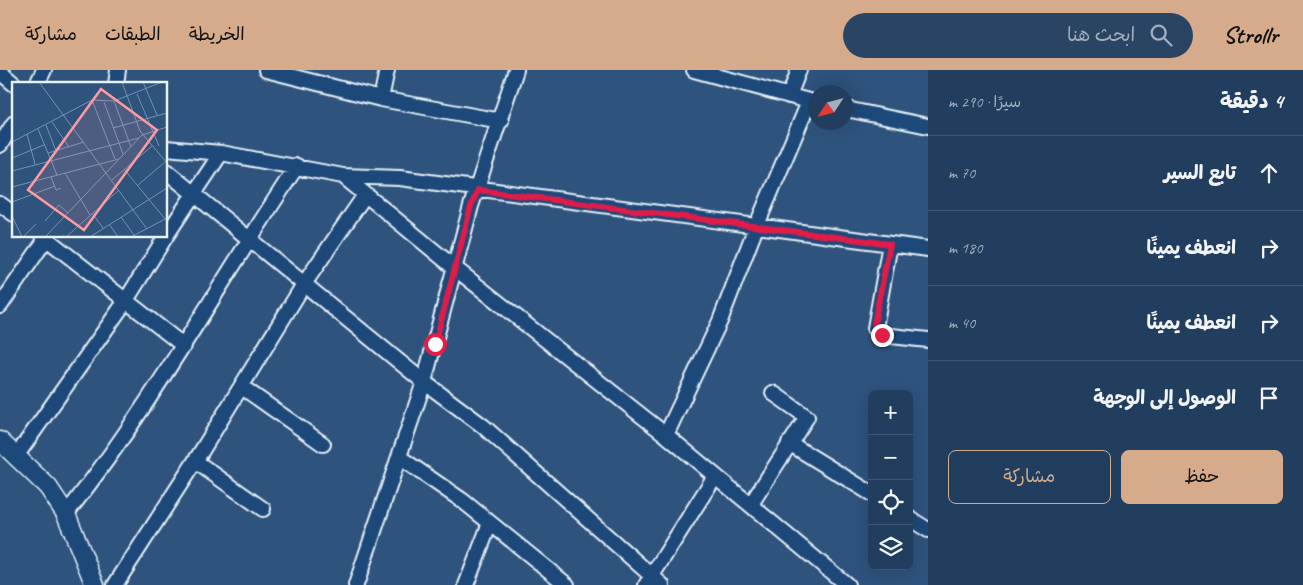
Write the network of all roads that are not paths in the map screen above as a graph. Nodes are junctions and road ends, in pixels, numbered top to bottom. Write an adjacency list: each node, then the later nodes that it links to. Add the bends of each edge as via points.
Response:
1 (44, 70): 9 (street)
2 (266, 70): 11 (street)
3 (387, 70): 11 (street)
4 (516, 70): 15 (street)
5 (694, 70): 10 (street)
6 (799, 70): 10 (street)
7 (0, 72): 8 (street)
8 (12, 82)
9 (38, 82)
10 (789, 96): 12 (street)
11 (381, 99): 15 (street)
12 (808, 102)
13 (853, 110): 17 (street)
14 (808, 112): 29 (street)
15 (501, 121): 24 (street)
16 (12, 126): 18 (street)
17 (928, 126)
18 (0, 145)
19 (168, 148): 20 (street)
20 (220, 153): 21 (street); 25 (street)
21 (296, 166): 23 (street); 34 (street)
22 (168, 173): 25 (street)
23 (343, 176): 24 (street, via 400,178); 26 (street)
24 (478, 190): 29 (street); 37 (street)
25 (194, 194): 30 (street); 34 (street)
26 (365, 195): 37 (street); 38 (street)
27 (0, 204): 28 (street)
28 (12, 213)
29 (756, 227): 35 (street); 46 (street, via 720,321)
30 (168, 233)
31 (44, 238): 40 (street)
32 (46, 238): 39 (street)
33 (165, 238): 39 (street)
34 (248, 238): 38 (street); 42 (street)
35 (890, 244): 36 (street); 41 (street, via 875,328 882,335)
36 (928, 249)
37 (456, 269): 43 (street); 46 (street)
38 (304, 284): 43 (street); 44 (street)
39 (125, 302): 42 (street); 50 (street)
40 (0, 306)
41 (928, 340)
42 (184, 346): 57 (street, via 110,457)
43 (424, 382): 51 (street); 61 (street, via 483,426)
44 (242, 387): 48 (street); 52 (street)
45 (773, 394): 49 (street, via 807,416)
46 (666, 435): 53 (street)
47 (0, 441): 50 (street)
48 (323, 444)
49 (789, 444): 54 (street); 55 (street)
50 (17, 455): 57 (street, via 48,487)
51 (399, 457): 59 (street); 64 (street)
52 (195, 461): 56 (street); 63 (street)
53 (715, 476): 55 (street); 61 (street)
54 (868, 492)
55 (750, 504): 68 (street)
56 (263, 509)
57 (66, 514): 62 (street)
58 (913, 521): 60 (street)
59 (490, 523): 65 (street); 66 (street)
60 (928, 530)
61 (648, 580): 67 (street)
62 (95, 585)
63 (114, 585)
64 (356, 585)
65 (466, 585)
66 (567, 585)
67 (662, 585)
68 (847, 585)

